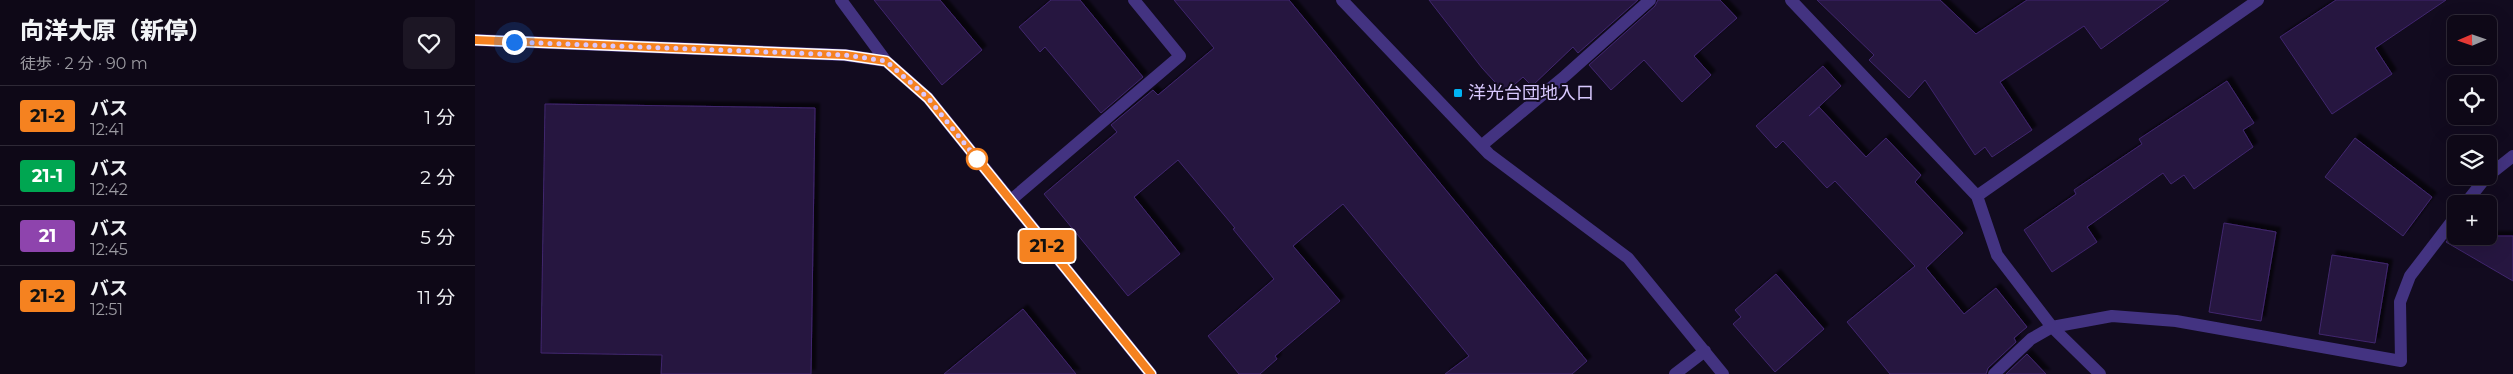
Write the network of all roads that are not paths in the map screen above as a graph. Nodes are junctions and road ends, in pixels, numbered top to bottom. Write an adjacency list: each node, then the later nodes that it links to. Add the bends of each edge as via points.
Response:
1 (841, 0): 8 (street)
2 (1134, 0): 15 (street, via 1180,56)
3 (1342, 0): 9 (street)
4 (1650, 0): 9 (street)
5 (1791, 0): 14 (street)
6 (2258, 0): 14 (street)
7 (475, 40): 8 (street, via 845,55)
8 (886, 61): 15 (street, via 928,98)
9 (1481, 146): 18 (street, via 1629,258)
10 (2513, 156): 11 (street)
11 (2497, 168)
12 (2480, 185): 13 (street)
13 (2472, 195)
14 (1977, 196): 17 (street, via 1997,255)
15 (1011, 200): 19 (street)
16 (2447, 228): 17 (street, via 2410,276 2401,302 2401,361 2176,321 2112,316)
17 (2052, 327): 22 (street, via 2031,339); 23 (street)
18 (1705, 350): 20 (street); 21 (street)
19 (1151, 374)
20 (1675, 374)
21 (1723, 374)
22 (1994, 374)
23 (2100, 374)

